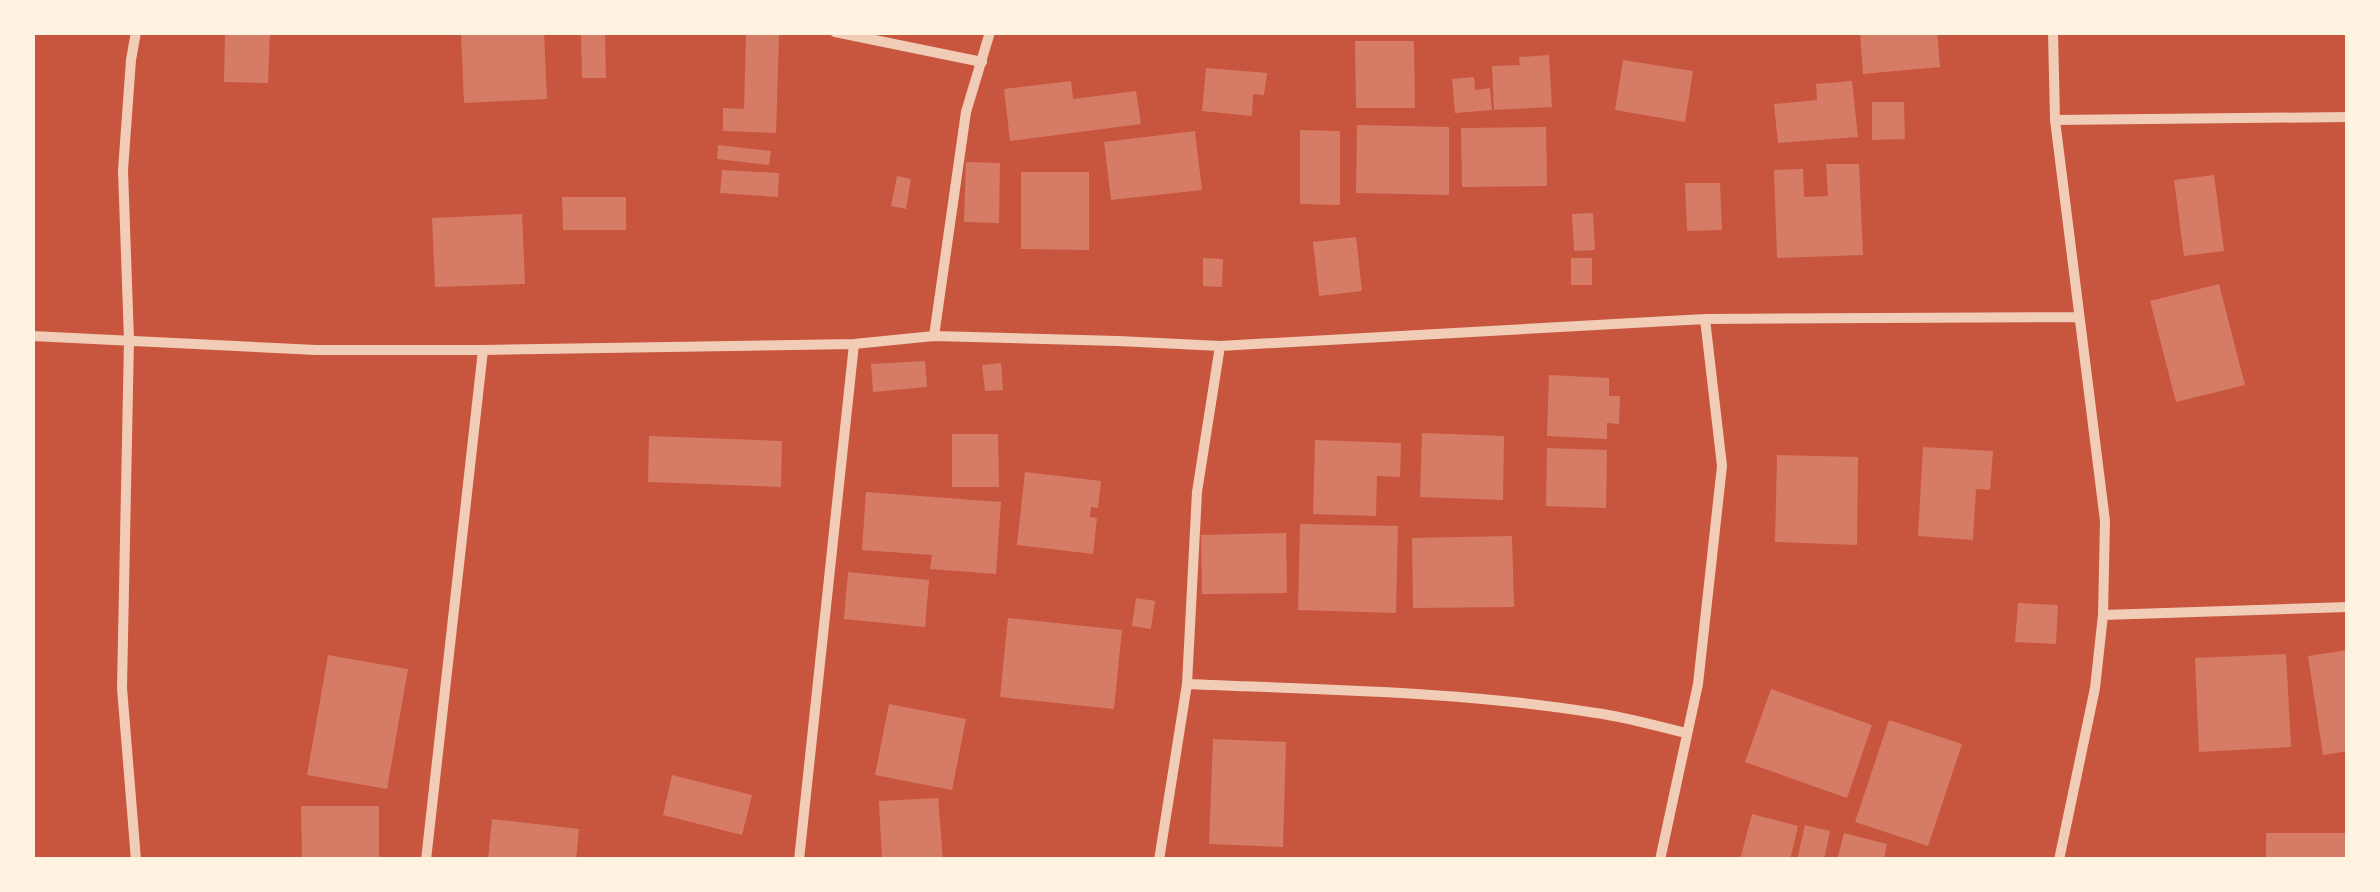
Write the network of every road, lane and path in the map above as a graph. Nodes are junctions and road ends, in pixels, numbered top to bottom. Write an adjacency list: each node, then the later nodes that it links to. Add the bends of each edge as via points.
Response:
1 (136, 32): 12 (street, via 124,170)
2 (835, 32): 5 (street)
3 (990, 32): 5 (street)
4 (2053, 32): 7 (street)
5 (982, 62): 11 (street, via 966,112)
6 (2348, 116): 7 (street)
7 (2055, 120): 8 (street)
8 (2079, 317): 9 (street); 17 (street, via 2105,520)
9 (1705, 318): 14 (street); 19 (street, via 1722,466 1698,684)
10 (32, 336): 12 (street)
11 (934, 336): 13 (street); 14 (street)
12 (129, 340): 15 (street); 20 (street, via 122,688)
13 (854, 344): 15 (street); 22 (street)
14 (1220, 346): 18 (street, via 1197,492)
15 (482, 350): 21 (street)
16 (2348, 607): 17 (street)
17 (2103, 615): 25 (street)
18 (1187, 684): 19 (street, via 1508,700); 23 (street)
19 (1686, 733): 24 (street)
20 (136, 860)
21 (426, 860)
22 (799, 860)
23 (1159, 860)
24 (1660, 860)
25 (2060, 860)

